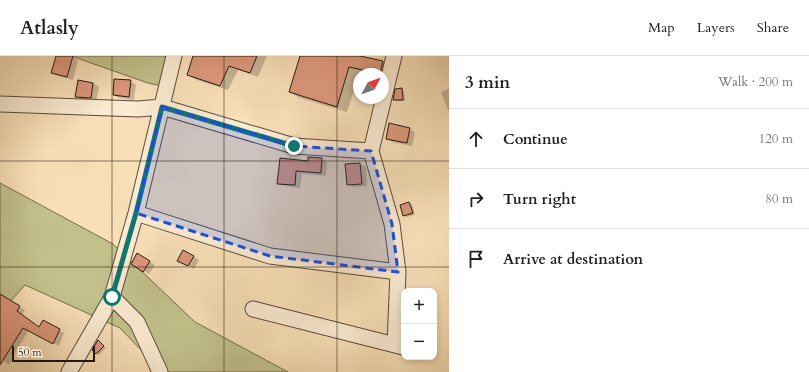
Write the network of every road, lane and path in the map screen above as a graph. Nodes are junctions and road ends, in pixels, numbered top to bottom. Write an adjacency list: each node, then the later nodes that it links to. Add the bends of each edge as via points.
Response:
1 (174, 56): 4 (street)
2 (394, 56): 5 (street)
3 (0, 104): 4 (street, via 138,109)
4 (162, 107): 5 (street, via 294,146); 6 (street)
5 (371, 151): 7 (street, via 392,224)
6 (136, 213): 7 (street, via 270,256); 8 (street)
7 (398, 272): 10 (street)
8 (112, 297): 11 (street); 12 (street, via 137,322)
9 (253, 309): 10 (street)
10 (399, 346)
11 (69, 372)
12 (160, 372)

